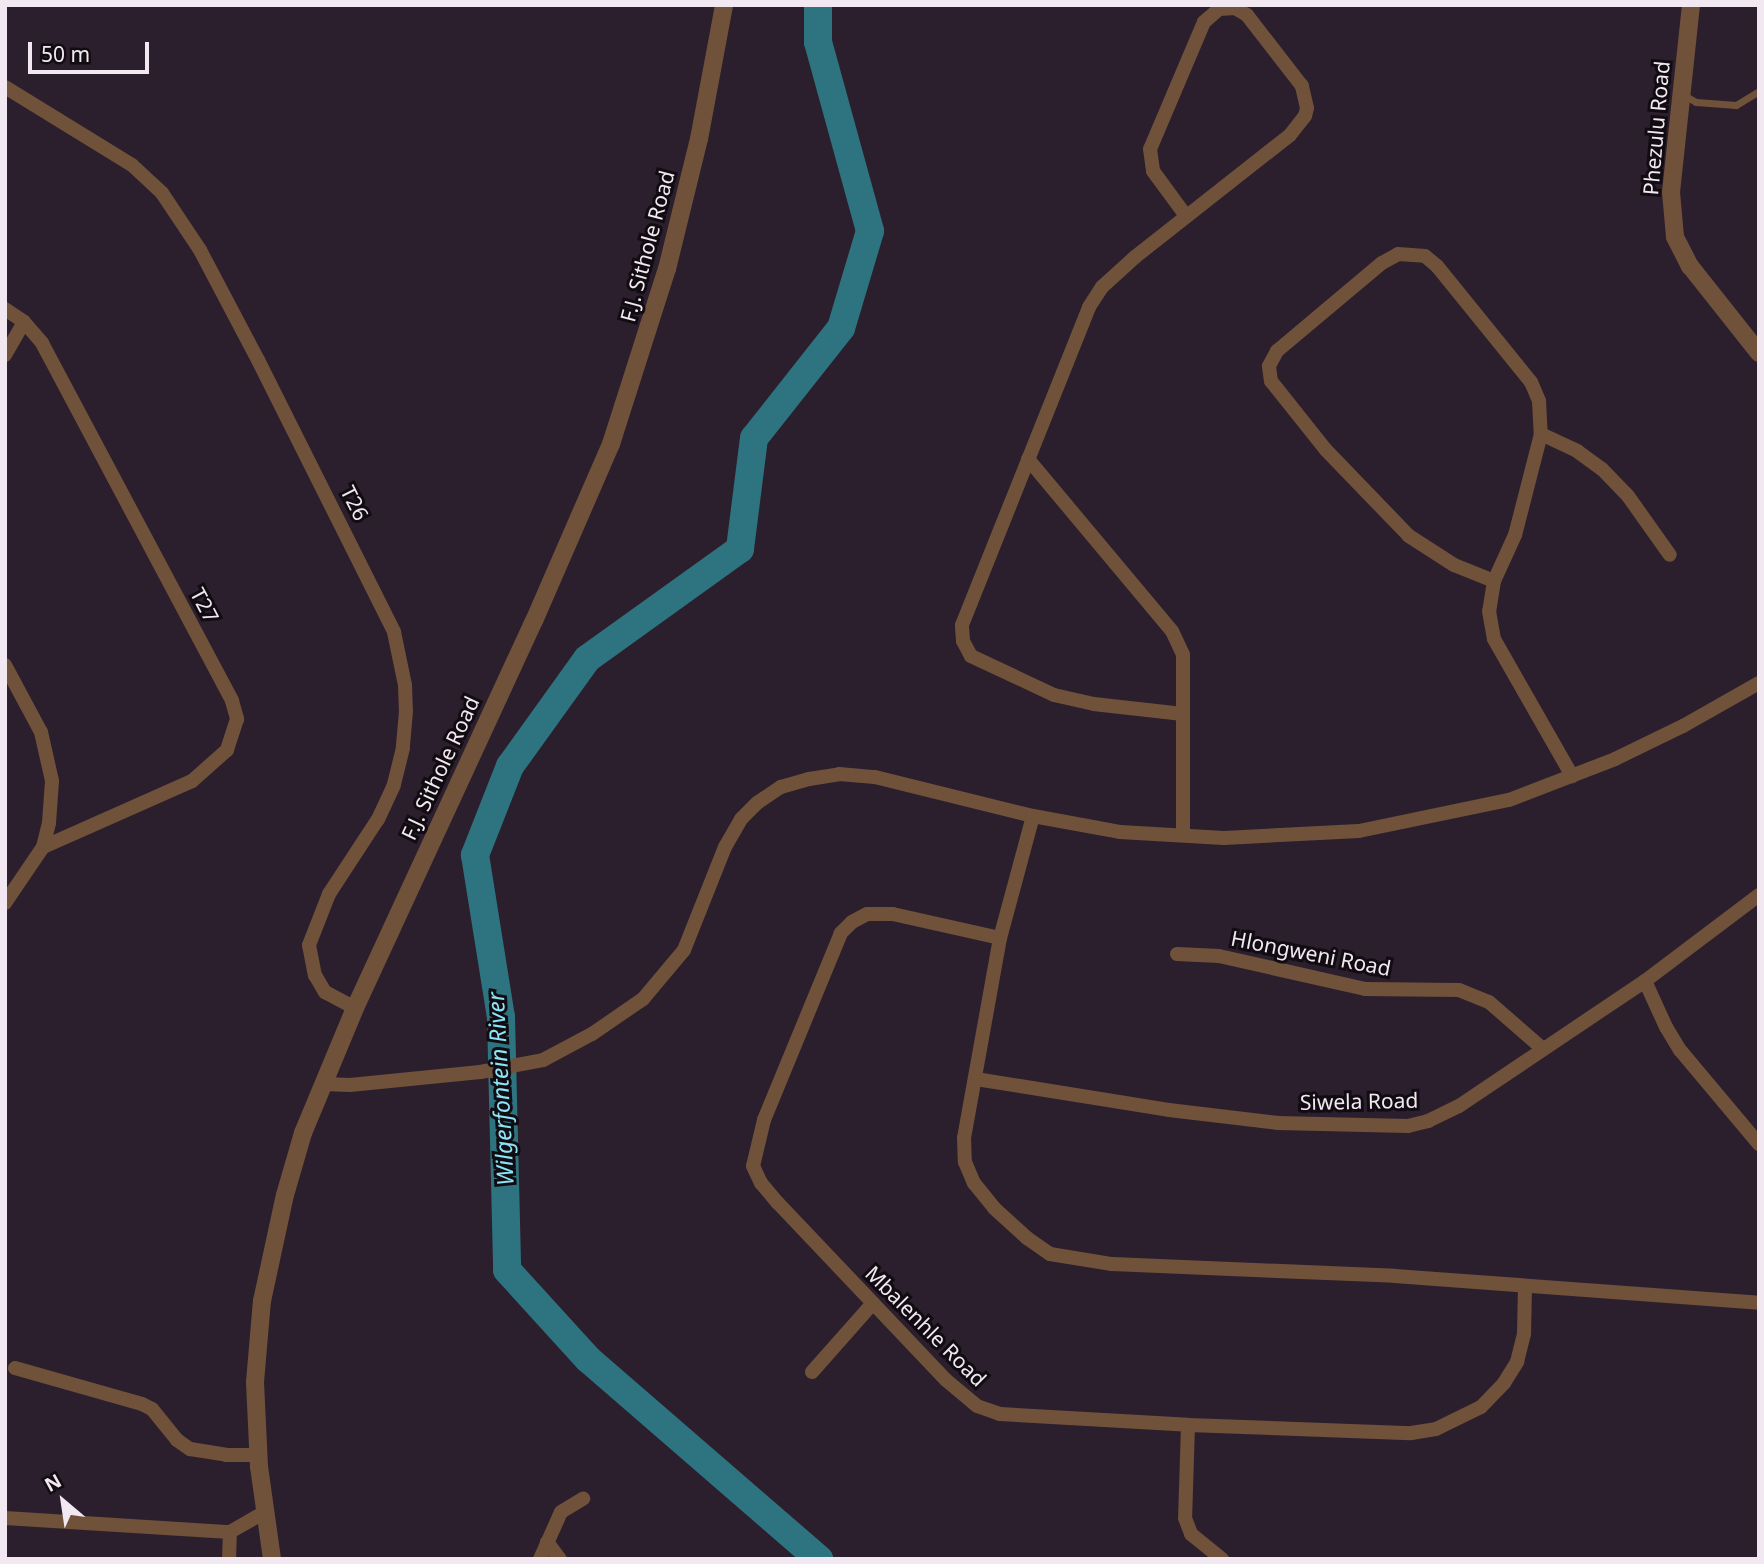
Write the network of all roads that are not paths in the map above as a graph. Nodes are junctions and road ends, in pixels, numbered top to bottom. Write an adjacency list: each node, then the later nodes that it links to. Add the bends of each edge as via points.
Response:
1 (723, 5): 27 (street, F.J. Sithole Road, via 699,139 667,270 611,444)
2 (1690, 5): 5 (street, Phezulu Road)
3 (5, 87): 27 (street, T26, via 132,165 162,193 200,250 394,632 406,711 394,785 379,819 329,894 309,945 315,975 325,992)
4 (1759, 91): 5 (lane, via 1736,105 1696,102)
5 (1682, 94): 9 (street, Phezulu Road, via 1671,192 1675,237 1690,265)
6 (1186, 216): 6 (street, via 1290,135 1307,108 1302,86 1247,15 1235,8 1219,9 1203,22 1150,149 1153,171); 12 (street, via 1115,274 1089,307)
7 (5, 309): 8 (street, T27)
8 (24, 322): 10 (street); 21 (street, T27, via 42,343 232,701 237,719 226,750 192,780)
9 (1759, 353)
10 (5, 355)
11 (1541, 434): 13 (street, via 1602,469 1628,496); 14 (street, via 1515,535); 14 (street, via 1542,412 1531,383 1425,256 1398,254 1382,263 1277,351 1269,366 1271,381 1284,399 1385,514 1434,552)
12 (1028, 459): 17 (street, via 1172,631 1183,655); 17 (street, via 962,625 963,641 971,656 1054,695)
13 (1670, 555)
14 (1494, 581): 18 (street, via 1489,611 1494,639)
15 (5, 665): 21 (street, via 41,732 47,756 52,781)
16 (1759, 683): 18 (street, via 1683,726)
17 (1184, 714): 20 (street)
18 (1572, 776): 20 (street, via 1508,800 1359,831 1224,838)
19 (1033, 816): 20 (street, via 1120,832); 24 (street); 30 (street, via 875,777 839,774 781,787 741,819 724,847 684,950 643,999 561,1053 480,1072)
20 (1183, 833)
21 (43, 847): 23 (street)
22 (1759, 895): 26 (street, Siwela Road)
23 (5, 903)
24 (1000, 938): 29 (street); 33 (street, Mbalenhle Road, via 894,914 867,914 852,922 841,933 764,1120 753,1166 761,1183)
25 (1177, 954): 28 (street, Hlongweni Road, via 1219,956 1365,989 1459,990 1489,1002)
26 (1646, 981): 28 (street, Siwela Road); 31 (street, via 1681,1051)
27 (355, 1008): 30 (street, F.J. Sithole Road)
28 (1542, 1048): 29 (street, Siwela Road, via 1458,1106 1408,1126 1278,1123)
29 (976, 1079): 32 (street, via 964,1138 965,1162 994,1208 1050,1254 1112,1264 1395,1276)
30 (323, 1084): 38 (street, F.J. Sithole Road, via 285,1195 262,1301 255,1382)
31 (1759, 1144)
32 (1525, 1287): 34 (street); 37 (street, Mbalenhle Road, via 1524,1334 1517,1362 1504,1383 1481,1406 1436,1429 1411,1433)
33 (873, 1303): 36 (street); 37 (street, Mbalenhle Road, via 977,1406 1000,1414)
34 (1759, 1303)
35 (15, 1368): 38 (street, via 142,1404 190,1449)
36 (812, 1372)
37 (1188, 1425): 48 (street, via 1185,1518 1191,1534)
38 (258, 1455): 40 (street, F.J. Sithole Road)
39 (583, 1499): 43 (street, via 561,1512)
40 (265, 1513): 42 (street); 45 (street, F.J. Sithole Road)
41 (5, 1518): 42 (street)
42 (230, 1532): 44 (street)
43 (547, 1542): 46 (street); 47 (street)
44 (229, 1559)
45 (272, 1559)
46 (540, 1559)
47 (560, 1559)
48 (1222, 1559)

